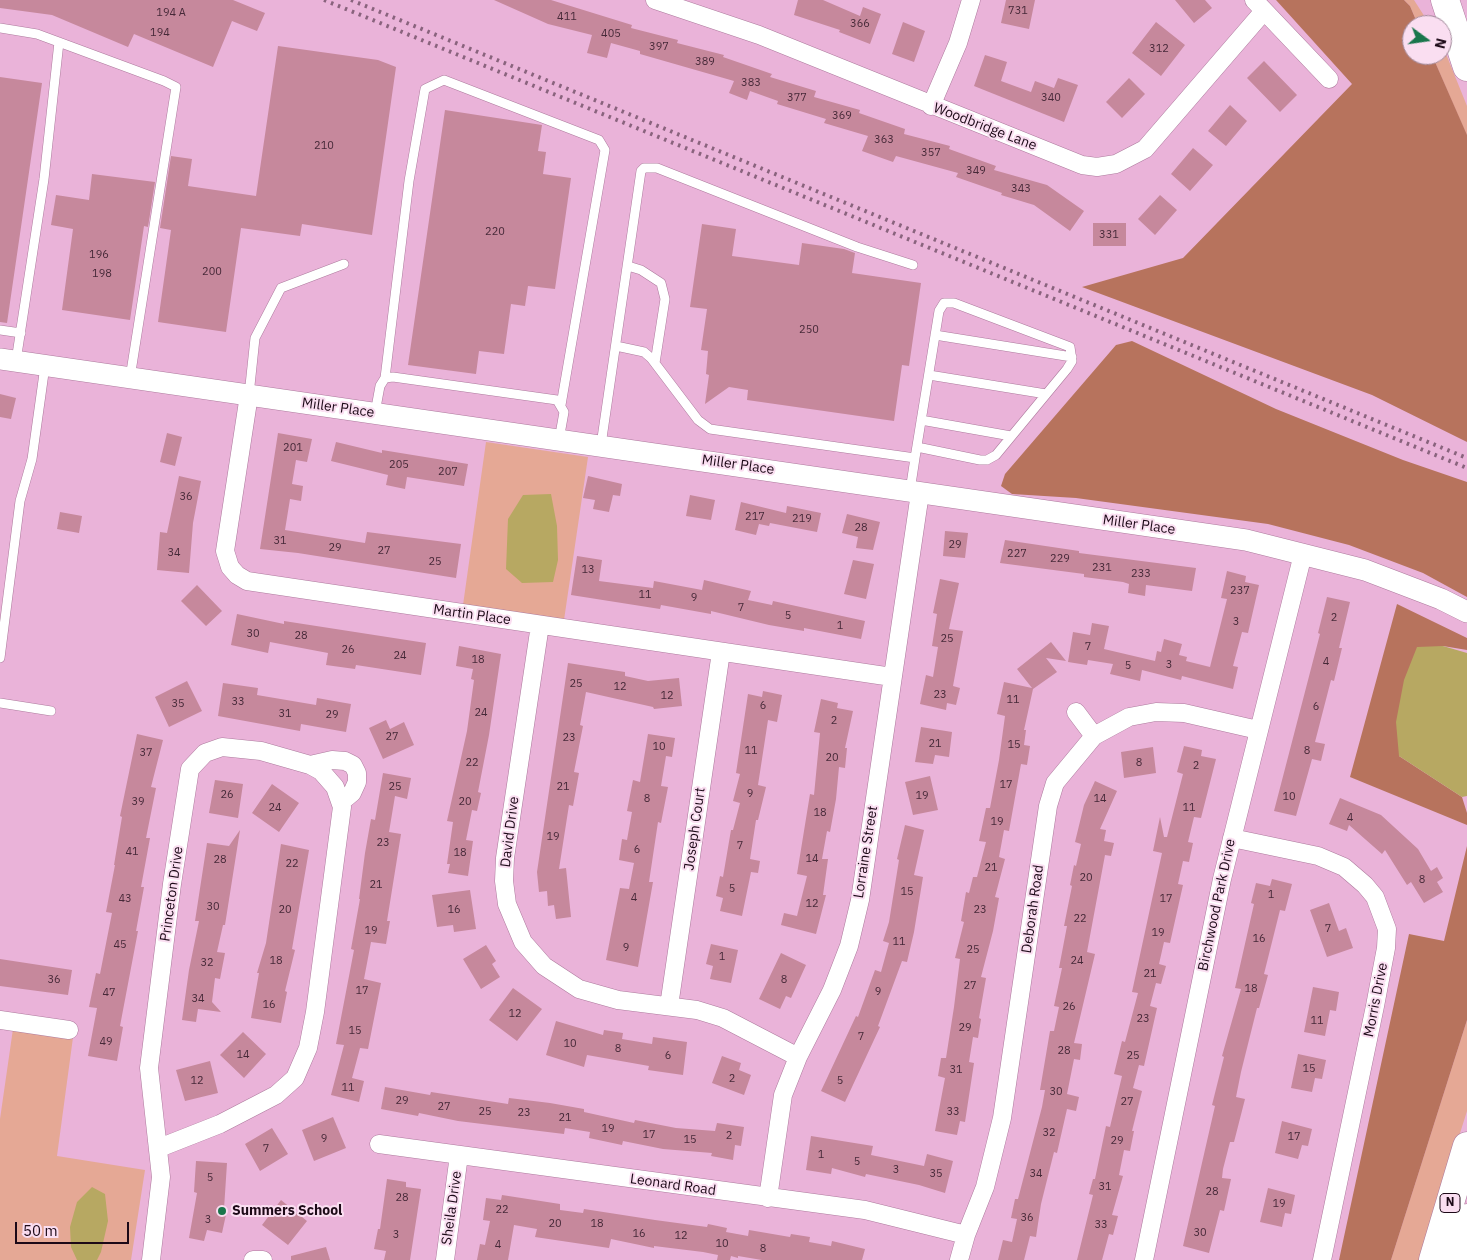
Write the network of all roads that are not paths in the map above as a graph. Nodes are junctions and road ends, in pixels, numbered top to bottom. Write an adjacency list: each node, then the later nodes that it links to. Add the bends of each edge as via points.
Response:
1 (655, 0): 10 (street, Woodbridge Lane, via 759,34)
2 (971, 0): 10 (street, via 958,42)
3 (1429, 0): 5 (highway)
4 (1259, 5): 9 (street); 10 (street, Woodbridge Lane, via 1158,136 1145,149 1116,164 1082,165)
5 (1448, 11): 8 (highway)
6 (0, 28): 7 (lane, via 37,34)
7 (59, 42): 15 (lane, via 44,179); 23 (lane, via 176,87)
8 (1467, 67)
9 (1329, 79)
10 (931, 106)
11 (344, 264): 26 (lane, via 281,288 255,338)
12 (914, 265): 13 (lane, via 856,247 650,166 641,171)
13 (628, 266): 17 (lane); 20 (lane, via 641,270 661,284 665,299)
14 (0, 330): 15 (lane)
15 (21, 333): 19 (lane)
16 (935, 335): 18 (lane); 18 (lane, via 944,303 954,303 1070,347); 22 (lane)
17 (616, 346): 20 (lane, via 644,352); 32 (lane)
18 (1072, 357): 25 (lane, via 1067,369)
19 (8, 360): 21 (street, Miller Place)
20 (655, 363): 34 (lane, via 698,420 710,429)
21 (46, 366): 23 (street, Miller Place); 40 (lane, via 32,459 20,502)
22 (929, 375): 25 (lane); 29 (lane)
23 (130, 378): 26 (street, Miller Place)
24 (385, 378): 27 (lane, via 557,400); 27 (lane, via 409,180 425,89 444,80 599,140 605,150); 28 (lane)
25 (1046, 394): 30 (lane)
26 (249, 395): 28 (street, Miller Place); 38 (street, Martin Place, via 225,551 230,567 237,575 259,584)
27 (561, 405): 31 (lane, via 564,412)
28 (374, 413): 31 (street, Miller Place)
29 (921, 420): 30 (lane); 33 (lane)
30 (1011, 436): 33 (lane, via 987,460)
31 (559, 440): 32 (street, Miller Place)
32 (601, 445): 35 (street, Miller Place)
33 (917, 447): 34 (lane)
34 (915, 458): 35 (lane)
35 (915, 492): 36 (street, Miller Place, via 1246,540); 41 (street, Lorraine Street)
36 (1303, 554): 37 (street, Miller Place, via 1365,570); 45 (street, Birchwood Park Drive)
37 (1467, 612)
38 (540, 625): 39 (street, Martin Place); 50 (street, David Drive, via 505,858 507,904 523,942 544,966 563,981 578,989 618,1000)
39 (721, 652): 41 (street, Martin Place); 50 (street, Joseph Court)
40 (0, 658)
41 (892, 677): 53 (street, Lorraine Street, via 860,900 849,946 832,990)
42 (0, 703): 43 (lane)
43 (51, 711)
44 (1076, 712): 46 (street)
45 (1258, 730): 46 (street, Deborah Road, via 1170,711 1129,717); 49 (street, Birchwood Park Drive)
46 (1094, 736): 60 (street, Deborah Road, via 1055,783 1048,806 1002,1118 985,1187)
47 (310, 765): 48 (street, Princeton Drive, via 332,782); 48 (street, Princeton Drive, via 332,760 353,766 357,782); 56 (street, Princeton Drive, via 261,751 222,747 205,753 190,769 149,1068)
48 (341, 802): 56 (street, Princeton Drive, via 340,838 315,1012 308,1048 295,1078 276,1095 220,1124)
49 (1232, 838): 66 (street, Birchwood Park Drive); 67 (street, Morris Drive, via 1318,856 1344,867 1374,897 1387,929 1377,996)
50 (669, 1006): 53 (street, David Drive, via 723,1018)
51 (0, 1020): 52 (street)
52 (69, 1030)
53 (798, 1057): 58 (street, Lorraine Street, via 783,1095)
54 (379, 1144): 57 (street, Leonard Road)
55 (1467, 1146): 68 (highway, N)
56 (159, 1148): 61 (street, Princeton Drive, via 161,1177)
57 (459, 1155): 58 (street, Leonard Road); 64 (street, Sheila Drive)
58 (768, 1198): 60 (street, Leonard Road, via 865,1210)
59 (1467, 1218): 69 (highway, N)
60 (966, 1235): 65 (street, Deborah Road)
61 (151, 1260)
62 (253, 1260): 63 (street)
63 (263, 1260)
64 (445, 1260)
65 (959, 1260)
66 (1144, 1260)
67 (1322, 1260)
68 (1433, 1260)
69 (1454, 1260)

